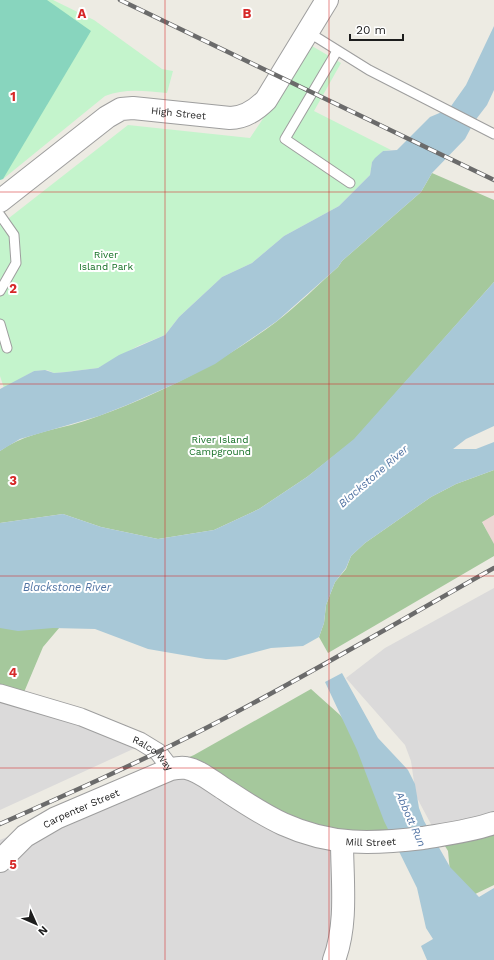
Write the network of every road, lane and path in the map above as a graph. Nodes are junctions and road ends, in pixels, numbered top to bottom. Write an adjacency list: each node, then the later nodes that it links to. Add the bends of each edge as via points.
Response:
1 (328, 0): 2 (street, High Street)
2 (308, 32): 3 (lane); 6 (street, High Street, via 266,100 254,111 242,117 230,118 121,109 107,117)
3 (337, 51): 4 (lane); 5 (lane, via 285,139)
4 (494, 134)
5 (350, 183)
6 (0, 201)
7 (0, 214): 8 (lane, via 14,235 16,263)
8 (0, 292)
9 (0, 324): 10 (lane)
10 (7, 348)
11 (0, 693): 12 (street, Ralco Way, via 81,717 140,741 158,752)
12 (171, 769): 14 (street, Ralco Way, via 187,768 284,824 324,838); 15 (street, Carpenter Street, via 56,818 25,836)
13 (494, 823): 14 (street, Mill Street, via 475,830 384,843)
14 (342, 841): 16 (street, Mill Street, via 342,925)
15 (0, 861)
16 (334, 960)

